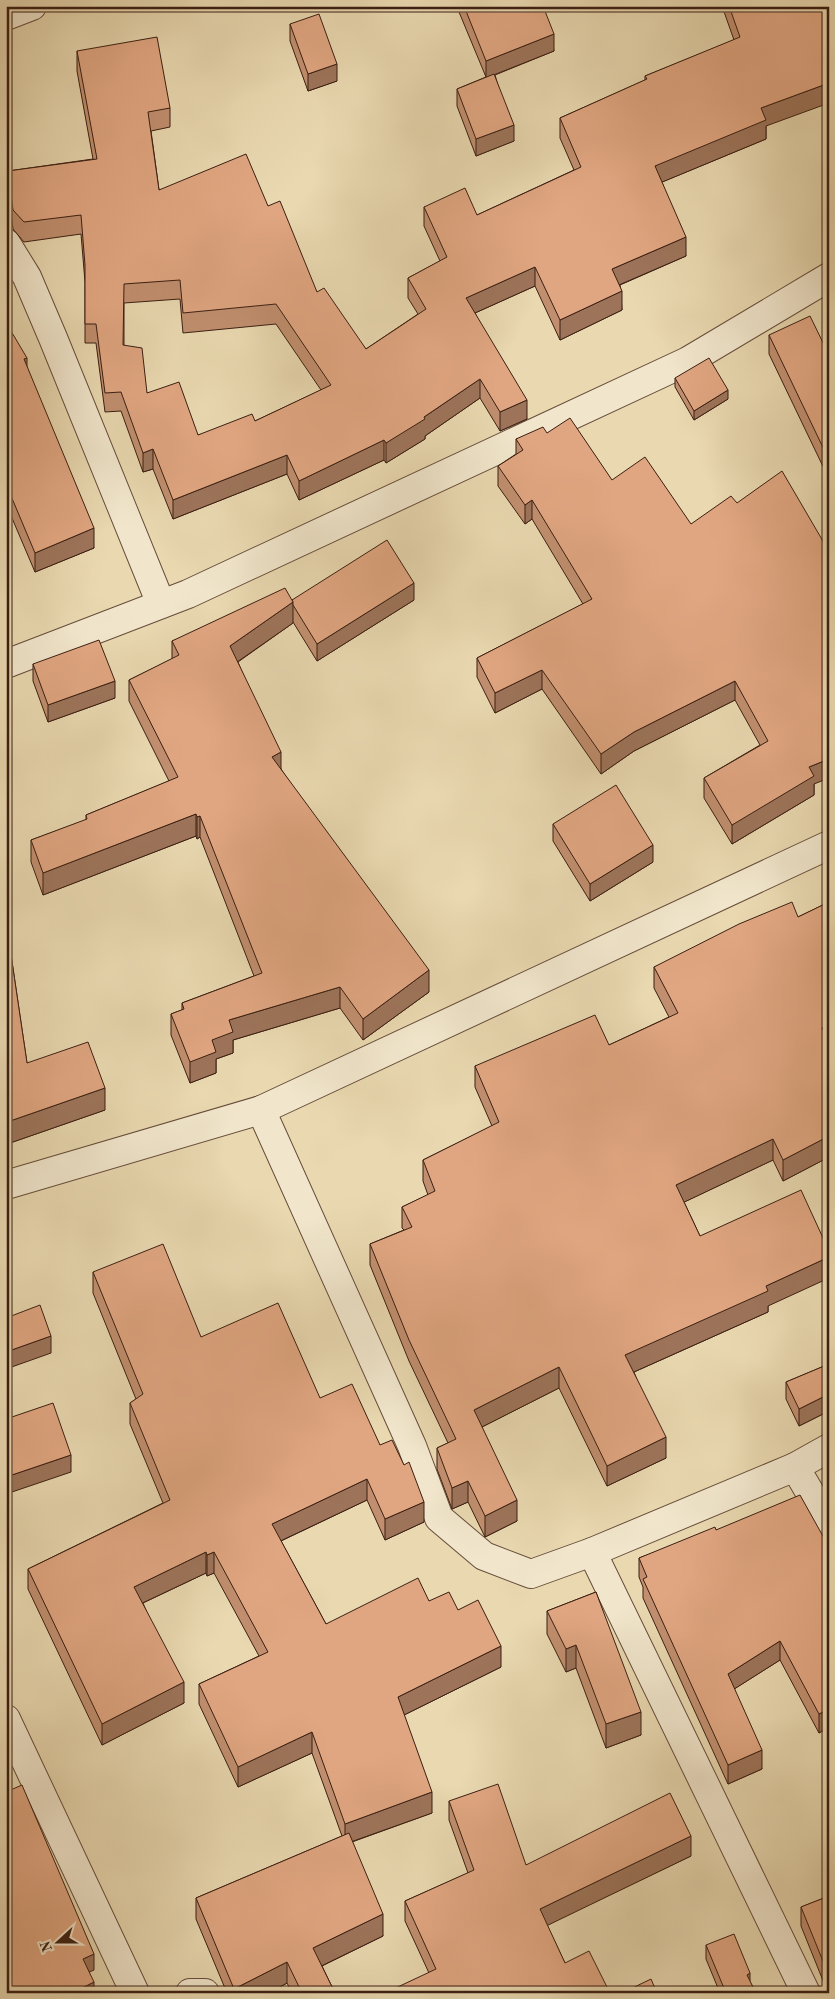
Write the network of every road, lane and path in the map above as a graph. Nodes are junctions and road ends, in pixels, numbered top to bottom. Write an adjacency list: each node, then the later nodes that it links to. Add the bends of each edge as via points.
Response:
1 (32, 6): 2 (street)
2 (6, 16)
3 (6, 243): 5 (street, via 27,277)
4 (829, 277): 5 (street, via 688,361 188,594)
5 (160, 604): 6 (street)
6 (6, 664)
7 (829, 845): 8 (street)
8 (261, 1110): 9 (street); 13 (street, via 412,1446 439,1518 484,1556 531,1574)
9 (6, 1185)
10 (829, 1448): 11 (street)
11 (795, 1467): 12 (street); 13 (street)
12 (829, 1524)
13 (592, 1552): 18 (street)
14 (6, 1719): 15 (street)
15 (135, 1993)
16 (190, 1993): 17 (street)
17 (205, 1993)
18 (806, 1993)

